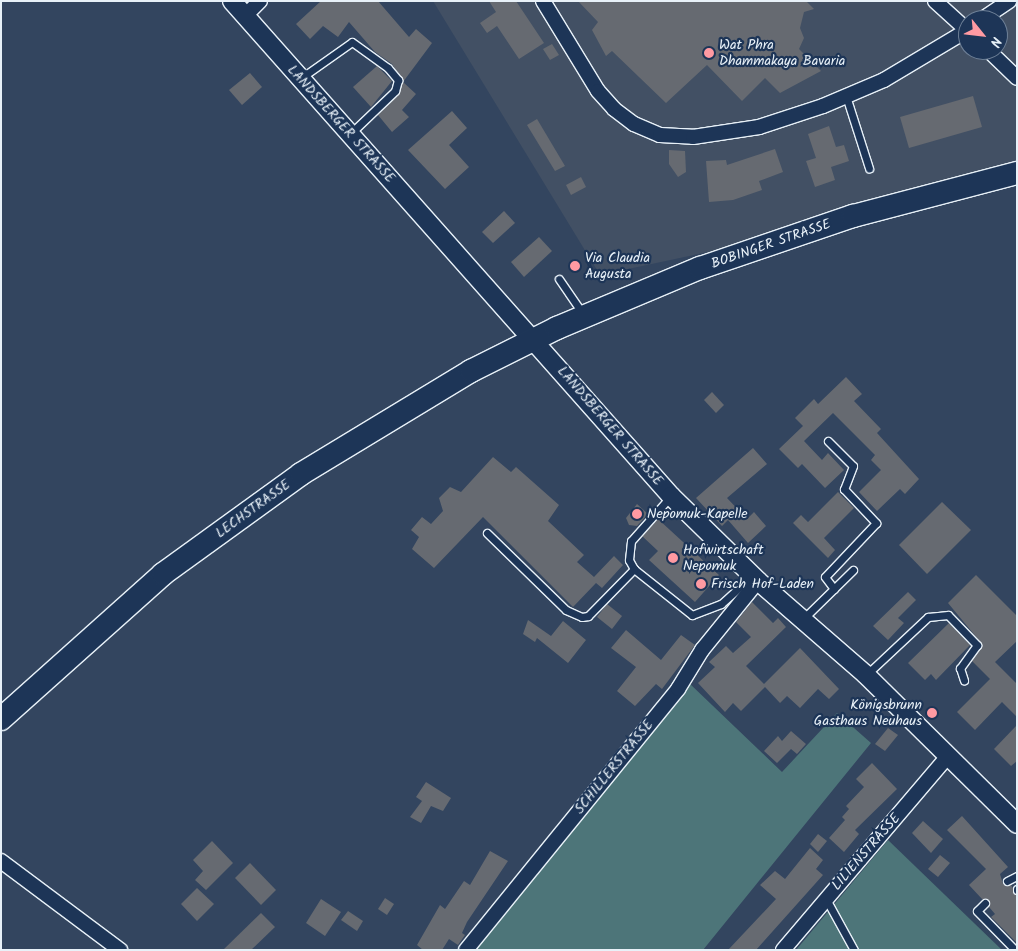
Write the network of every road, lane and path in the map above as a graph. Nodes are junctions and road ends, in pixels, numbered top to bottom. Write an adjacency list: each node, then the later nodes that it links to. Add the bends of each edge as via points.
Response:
1 (232, 1): 7 (street, LANDSBERGER STRASSE)
2 (260, 1): 7 (street)
3 (543, 1): 13 (street, via 598,91 634,124 660,135 693,138 759,126)
4 (935, 1): 8 (street)
5 (1009, 1): 6 (street)
6 (996, 10)
7 (245, 16): 11 (street, LANDSBERGER STRASSE)
8 (958, 22)
9 (958, 37): 13 (street, via 892,75)
10 (998, 60): 12 (street)
11 (301, 78): 14 (street, LANDSBERGER STRASSE); 14 (lane, via 352,42 388,68 398,80 395,91)
12 (1017, 78)
13 (846, 96): 15 (lane)
14 (350, 134): 19 (street, LANDSBERGER STRASSE)
15 (869, 168)
16 (1017, 173): 18 (main road, BOBINGER STRASSE, via 853,216 768,244)
17 (559, 279): 18 (lane)
18 (585, 316): 19 (main road, BOBINGER STRASSE)
19 (533, 340): 21 (street, LANDSBERGER STRASSE); 30 (main road, LECHSTRASSE, via 434,392 301,474 163,574)
20 (828, 441): 26 (lane, via 853,466 844,489 876,523 825,577)
21 (671, 496): 23 (lane, via 631,541 629,560); 25 (street, LANDSBERGER STRASSE)
22 (487, 533): 23 (lane, via 566,610 582,617 588,616)
23 (634, 569): 25 (lane, via 692,615 720,604)
24 (853, 570): 26 (lane)
25 (755, 578): 27 (street, LANDSBERGER STRASSE); 39 (street, SCHILLERSTRASSE, via 702,650 678,689)
26 (834, 589): 27 (lane)
27 (803, 620): 28 (street, LANDSBERGER STRASSE)
28 (866, 675): 29 (lane, via 928,617 948,615 978,645 960,668); 31 (street, LANDSBERGER STRASSE)
29 (964, 680)
30 (1, 719)
31 (950, 756): 32 (street, LANDSBERGER STRASSE); 36 (street, LILIENSTRASSE)
32 (1017, 824)
33 (1, 861): 38 (street)
34 (1017, 876): 35 (lane)
35 (1007, 882)
36 (826, 899): 40 (street, LILIENSTRASSE); 41 (lane)
37 (985, 903): 42 (lane, via 977,912)
38 (120, 950)
39 (466, 950)
40 (783, 950)
41 (854, 950)
42 (1015, 950)

